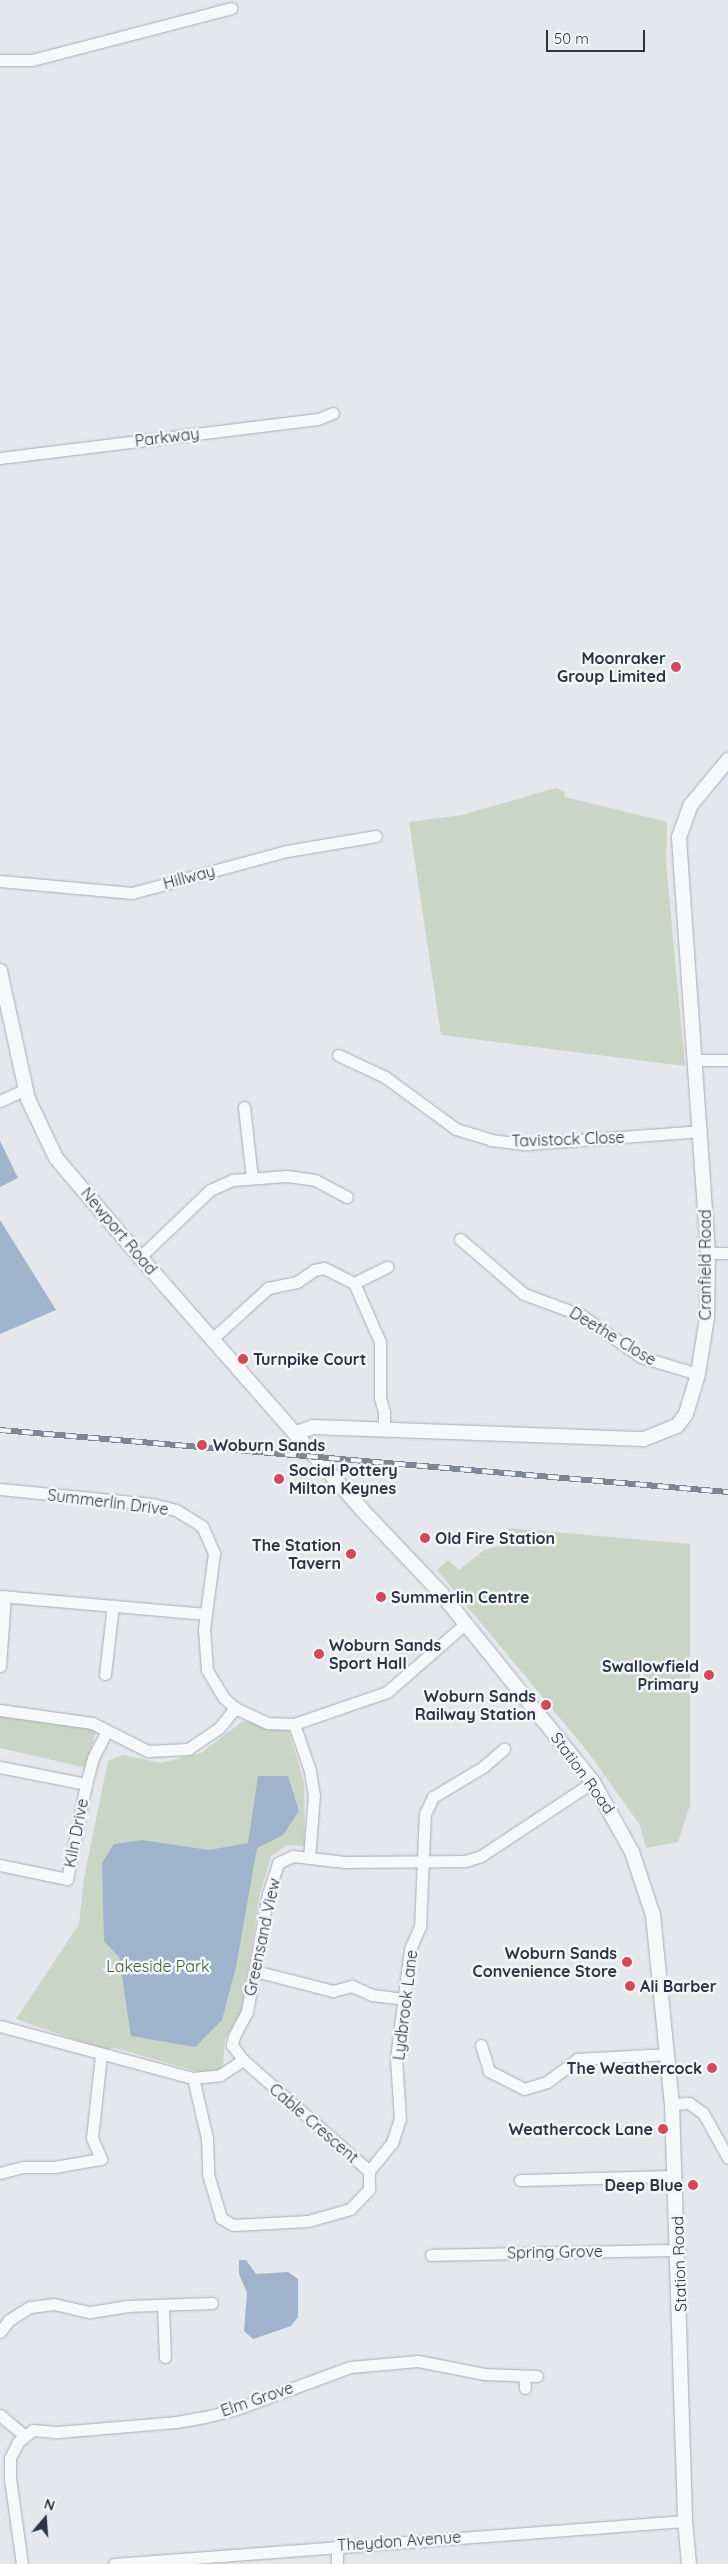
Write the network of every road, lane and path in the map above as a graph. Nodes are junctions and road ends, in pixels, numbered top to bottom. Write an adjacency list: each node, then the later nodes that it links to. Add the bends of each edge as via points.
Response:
1 (230, 8): 2 (street, via 32,60)
2 (0, 60)
3 (333, 413): 4 (street, Parkway, via 318,419)
4 (0, 458)
5 (728, 760): 10 (street, Cranfield Road, via 690,806 679,837)
6 (376, 836): 7 (street, Hillway, via 287,851 132,893)
7 (0, 881)
8 (0, 970): 12 (street, Newport Road)
9 (338, 1055): 15 (street, Tavistock Close, via 385,1077 456,1129 491,1140 525,1144)
10 (694, 1060): 11 (street); 15 (street, Cranfield Road)
11 (728, 1060)
12 (26, 1089): 13 (street); 21 (street, Newport Road, via 56,1158)
13 (0, 1102)
14 (244, 1107): 16 (street)
15 (701, 1131): 20 (street, Cranfield Road)
16 (252, 1178): 17 (street, via 287,1176 315,1180); 21 (street, via 232,1180 210,1190)
17 (347, 1197)
18 (460, 1239): 25 (street, Deethe Close, via 524,1294 581,1315 641,1357)
19 (728, 1252): 20 (street)
20 (708, 1253): 25 (street, Cranfield Road, via 708,1318)
21 (140, 1257): 24 (street, Newport Road)
22 (387, 1267): 23 (street)
23 (354, 1283): 24 (street, via 324,1268 314,1270 297,1282 268,1288); 26 (street, via 380,1342 380,1398)
24 (212, 1339): 27 (street, Newport Road)
25 (698, 1374): 26 (street, Cranfield Road, via 686,1414 677,1426 644,1439)
26 (384, 1430): 27 (street, Cranfield Road, via 313,1426)
27 (296, 1433): 28 (street, Newport Road)
28 (312, 1452): 33 (street, Station Road)
29 (0, 1489): 32 (street, Summerlin Drive, via 152,1504 191,1518 206,1533 214,1553)
30 (3, 1596): 31 (street); 34 (street)
31 (113, 1605): 32 (street); 35 (street)
32 (206, 1614): 36 (street, Summerlin Drive, via 207,1670 224,1698)
33 (466, 1623): 38 (street, Summerlin Drive, via 387,1692); 42 (street, Station Road)
34 (0, 1666)
35 (105, 1674)
36 (235, 1708): 38 (street, Summerlin Drive, via 267,1723); 39 (street, via 219,1728 188,1749 148,1751)
37 (0, 1710): 39 (street, via 92,1723)
38 (294, 1724): 44 (street, via 310,1771 314,1795)
39 (107, 1731): 43 (street, via 93,1758)
40 (504, 1749): 45 (street, Lydbrook Lane, via 483,1767 433,1797 425,1814)
41 (0, 1767): 43 (street, Kiln Drive)
42 (593, 1782): 45 (street, Greensand View, via 481,1856 465,1861); 51 (street, Station Road, via 632,1852 653,1915)
43 (86, 1784): 46 (street, Kiln Drive, via 67,1880)
44 (310, 1858): 45 (street, Greensand View, via 345,1862); 47 (street, Greensand View, via 293,1856 278,1863 268,1894)
45 (421, 1862): 48 (street, Lydbrook Lane, via 420,1927 410,1949)
46 (0, 1865)
47 (255, 1971): 48 (street, via 333,1991 352,1986 372,1995); 53 (street, Greensand View, via 247,2012 232,2045)
48 (406, 1999): 57 (street, Lydbrook Lane, via 396,2058 400,2119 392,2143)
49 (0, 2026): 52 (street)
50 (481, 2045): 51 (street, via 489,2071 524,2089 547,2082 577,2059)
51 (667, 2054): 55 (street, Station Road)
52 (101, 2056): 54 (street); 58 (street, via 92,2138 101,2159 54,2167 23,2167)
53 (243, 2060): 54 (street, via 220,2075); 57 (street, Cable Crescent)
54 (193, 2078): 57 (street, Cable Crescent, via 208,2138 208,2174 221,2218 233,2225 308,2221 350,2209 369,2189)
55 (672, 2104): 56 (street, via 688,2103 703,2113); 59 (street, Station Road)
56 (728, 2158)
57 (369, 2171)
58 (0, 2173)
59 (675, 2176): 60 (street); 61 (street, Station Road)
60 (520, 2180)
61 (679, 2250): 62 (street, Spring Grove); 73 (street, Station Road)
62 (431, 2255)
63 (212, 2303): 64 (street)
64 (164, 2306): 65 (street, via 127,2306 90,2312 54,2304 30,2307 9,2320); 66 (street)
65 (0, 2332)
66 (165, 2357)
67 (524, 2376): 68 (street, Elm Grove); 69 (street); 71 (street, Elm Grove, via 484,2374 418,2361 350,2367 236,2409 205,2417 78,2431 33,2430)
68 (537, 2376)
69 (525, 2388)
70 (0, 2415): 71 (street)
71 (24, 2435): 72 (street, via 10,2458)
72 (5, 2480): 76 (street)
73 (685, 2521): 74 (street, Theydon Avenue); 79 (street, Station Road)
74 (337, 2546): 75 (street, Theydon Avenue); 78 (street)
75 (171, 2562): 77 (street, Theydon Avenue)
76 (22, 2564)
77 (114, 2564)
78 (337, 2564)
79 (689, 2564)

